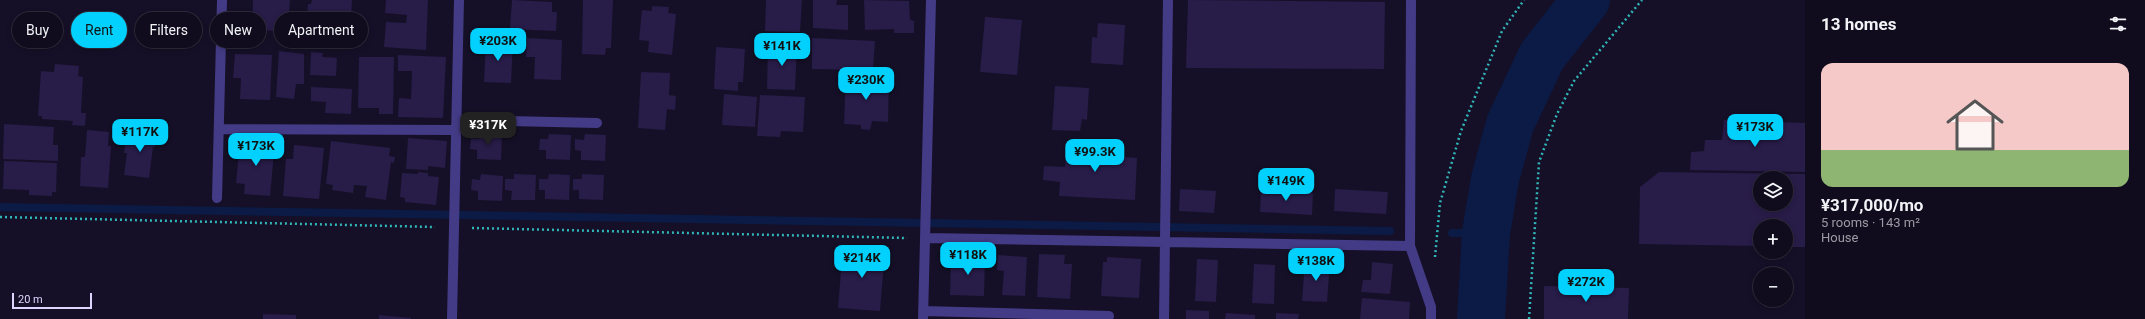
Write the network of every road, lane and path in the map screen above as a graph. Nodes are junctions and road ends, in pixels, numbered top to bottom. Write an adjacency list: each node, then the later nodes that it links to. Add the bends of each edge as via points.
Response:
1 (222, 0): 10 (street)
2 (459, 0): 9 (street)
3 (931, 0): 14 (street)
4 (1168, 0): 15 (street)
5 (1411, 0): 16 (street)
6 (1524, 0): 17 (path, via 1502,31 1461,131 1440,203)
7 (1642, 0): 23 (path, via 1574,81 1557,114 1539,162)
8 (597, 123): 9 (street)
9 (456, 125): 10 (street); 13 (street)
10 (219, 129): 11 (street)
11 (216, 198)
12 (0, 217): 13 (path)
13 (454, 228): 14 (path); 20 (street)
14 (925, 238): 15 (street); 18 (street)
15 (1165, 242): 16 (street); 21 (street)
16 (1410, 246): 22 (street, via 1431,307)
17 (1435, 262)
18 (923, 315): 19 (street)
19 (1109, 316)
20 (452, 319)
21 (1164, 319)
22 (1430, 319)
23 (1529, 319)

